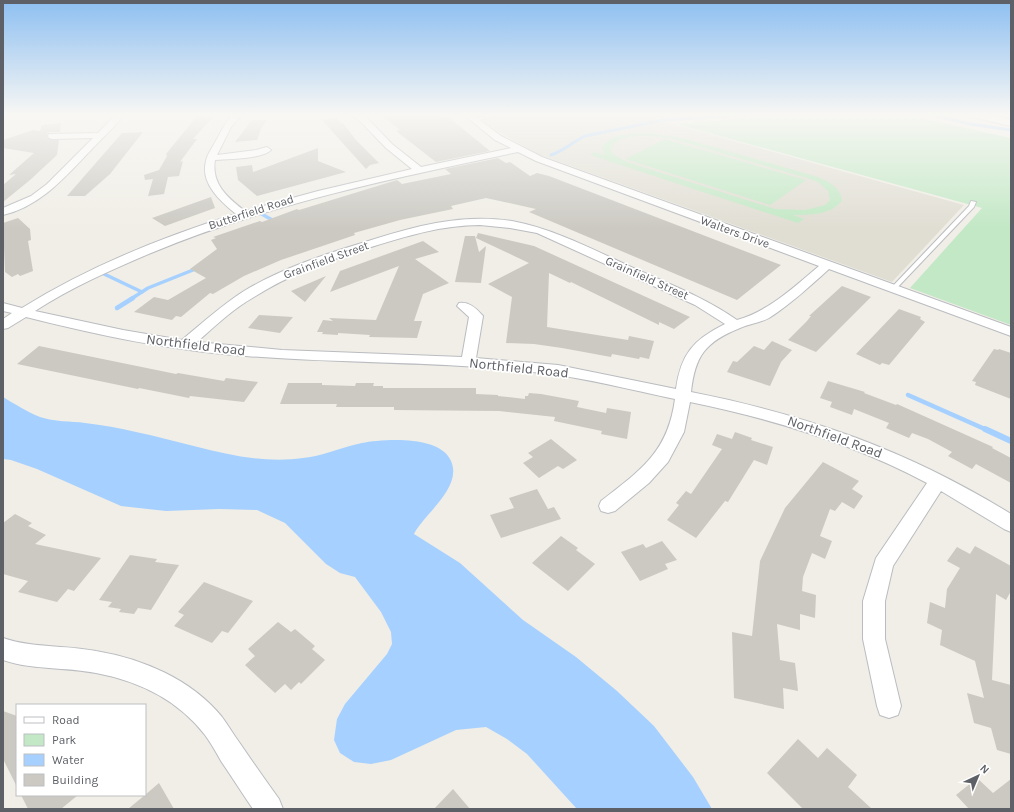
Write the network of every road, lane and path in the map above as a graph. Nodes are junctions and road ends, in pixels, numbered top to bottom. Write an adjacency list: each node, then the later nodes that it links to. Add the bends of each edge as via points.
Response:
1 (84, 153): 10 (street, via 35,198)
2 (214, 153): 7 (street)
3 (257, 153): 7 (street)
4 (398, 153): 8 (street)
5 (500, 153): 8 (street, Butterfield Road)
6 (527, 153): 12 (street, Walters Drive)
7 (212, 158): 11 (street, via 210,165 214,185)
8 (419, 170): 11 (street, Butterfield Road, via 321,191)
9 (973, 202): 13 (lane)
10 (3, 212)
11 (242, 214): 16 (street, Butterfield Road, via 183,234 94,273)
12 (827, 265): 13 (street, Walters Drive); 18 (street, via 767,313)
13 (894, 289): 19 (street, Walters Drive)
14 (464, 306): 21 (street, via 476,316)
15 (3, 307): 16 (street, Northfield Road)
16 (24, 312): 17 (street, Butterfield Road); 20 (street, Northfield Road, via 124,335)
17 (3, 325)
18 (734, 325): 20 (street, Grainfield Street, via 700,302 541,232 488,218 419,228 278,278 226,310); 22 (street, via 696,349 688,366)
19 (1011, 332)
20 (185, 345): 21 (street, Northfield Road, via 245,352)
21 (468, 362): 22 (street, Northfield Road, via 544,368)
22 (683, 396): 23 (street, Northfield Road, via 787,419 832,434); 24 (street, via 672,443 654,467)
23 (938, 481): 25 (street, Northfield Road); 27 (street, via 883,564 874,601 874,639)
24 (608, 506)
25 (1011, 524)
26 (3, 649): 28 (street, via 15,653 88,660 125,667 163,684 197,708 212,724)
27 (889, 706)
28 (269, 809)

